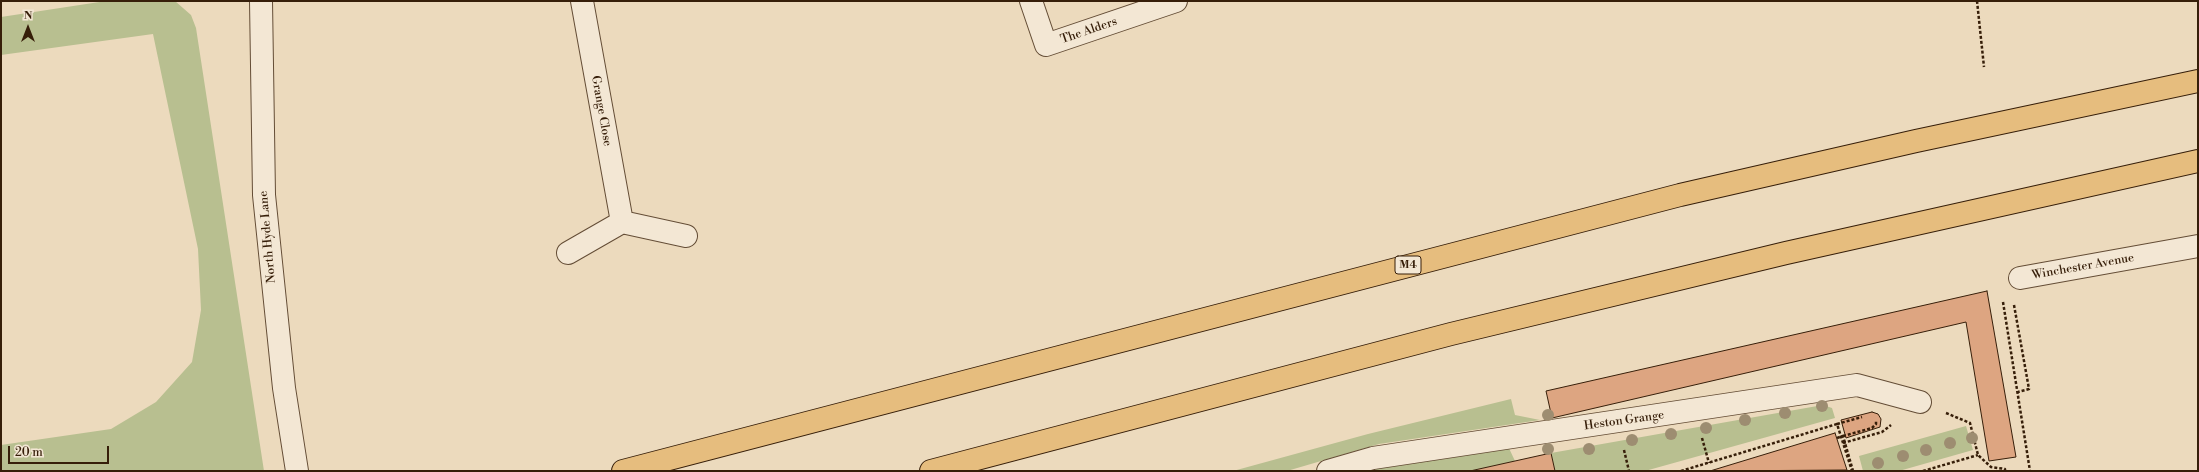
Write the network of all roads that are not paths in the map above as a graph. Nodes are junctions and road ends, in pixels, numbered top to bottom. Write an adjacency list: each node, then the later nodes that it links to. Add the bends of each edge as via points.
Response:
1 (261, 1): 13 (street, North Hyde Lane, via 264,195 284,388)
2 (582, 1): 7 (street, Grange Close)
3 (1030, 1): 4 (street, The Alders, via 1046,45)
4 (1176, 1)
5 (2198, 81): 14 (highway, M4, via 1916,140 1680,195)
6 (2198, 161): 15 (highway, via 1794,252 1451,334)
7 (622, 222): 8 (street); 10 (street)
8 (686, 236)
9 (2198, 246): 11 (street, Winchester Avenue)
10 (568, 253)
11 (2020, 278)
12 (1920, 402): 16 (street, Heston Grange, via 1857,385 1373,458)
13 (297, 471)
14 (623, 471)
15 (931, 471)
16 (1328, 471)

